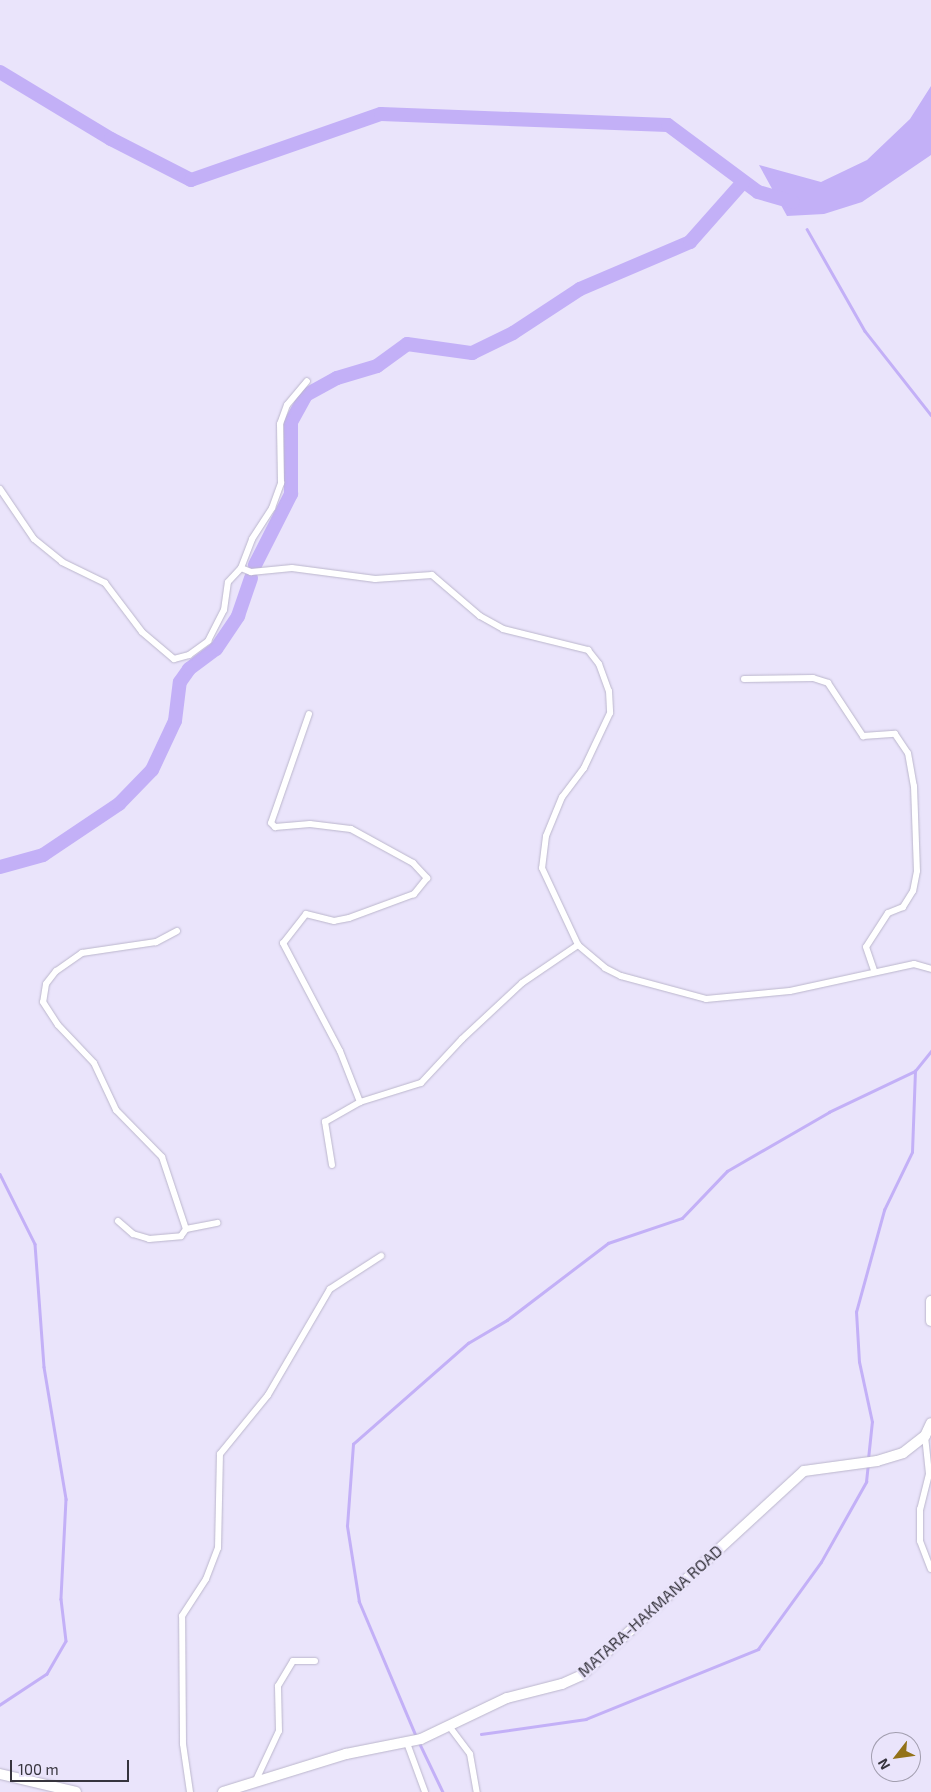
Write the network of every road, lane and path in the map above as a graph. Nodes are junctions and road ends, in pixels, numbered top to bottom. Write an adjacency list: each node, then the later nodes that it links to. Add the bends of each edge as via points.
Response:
1 (307, 381): 3 (street, via 287,405 280,424 282,483)
2 (0, 489): 3 (street, via 34,539 62,562 105,583 142,632 174,659 189,656 208,641 224,610 228,582)
3 (241, 568): 7 (street, via 251,572 292,568 375,579 432,575 443,581 480,616 503,629 588,650 599,664 609,691 610,713 584,768 562,797 546,836 542,868)
4 (744, 679): 9 (street, via 814,678 828,683 863,736 895,734 908,752 914,786 917,871 913,891 903,907 888,913 866,947)
5 (309, 714): 10 (street, via 271,823 274,827 310,824 350,829 414,863 427,878 414,894 349,918 334,921 306,914 283,943 340,1051)
6 (176, 931): 14 (street, via 156,942 82,953 56,971 46,984 43,1002 58,1025 94,1063 116,1110 162,1157)
7 (578, 945): 9 (street, via 621,976 706,999 790,991); 10 (street, via 522,983 421,1083)
8 (931, 969): 9 (street, via 914,964 896,970)
9 (874, 970)
10 (360, 1102): 11 (street, via 325,1122)
11 (332, 1165)
12 (118, 1221): 14 (street, via 133,1234 149,1239 181,1236)
13 (217, 1223): 14 (street)
14 (186, 1230)
15 (381, 1256): 27 (street, via 330,1289 268,1395 220,1454 218,1548 206,1579 182,1616 183,1744)
16 (931, 1301): 17 (main road)
17 (931, 1321)
18 (931, 1423): 19 (main road, MATARA-HAKMANA ROAD)
19 (925, 1436): 20 (street, via 929,1474 920,1509 920,1541); 22 (main road, MATARA-HAKMANA ROAD, via 903,1453 877,1462 804,1471 582,1675 562,1684 507,1698)
20 (931, 1568)
21 (315, 1662): 25 (street, via 293,1661 281,1680 279,1731)
22 (449, 1726): 23 (main road, MATARA-HAKMANA ROAD); 30 (street, via 470,1754)
23 (407, 1743): 25 (main road, MATARA-HAKMANA ROAD, via 346,1754); 29 (street)
24 (0, 1774): 26 (main road)
25 (256, 1780): 28 (main road, MATARA-HAKMANA ROAD)
26 (76, 1792)
27 (190, 1792)
28 (223, 1792)
29 (425, 1792)
30 (477, 1792)

